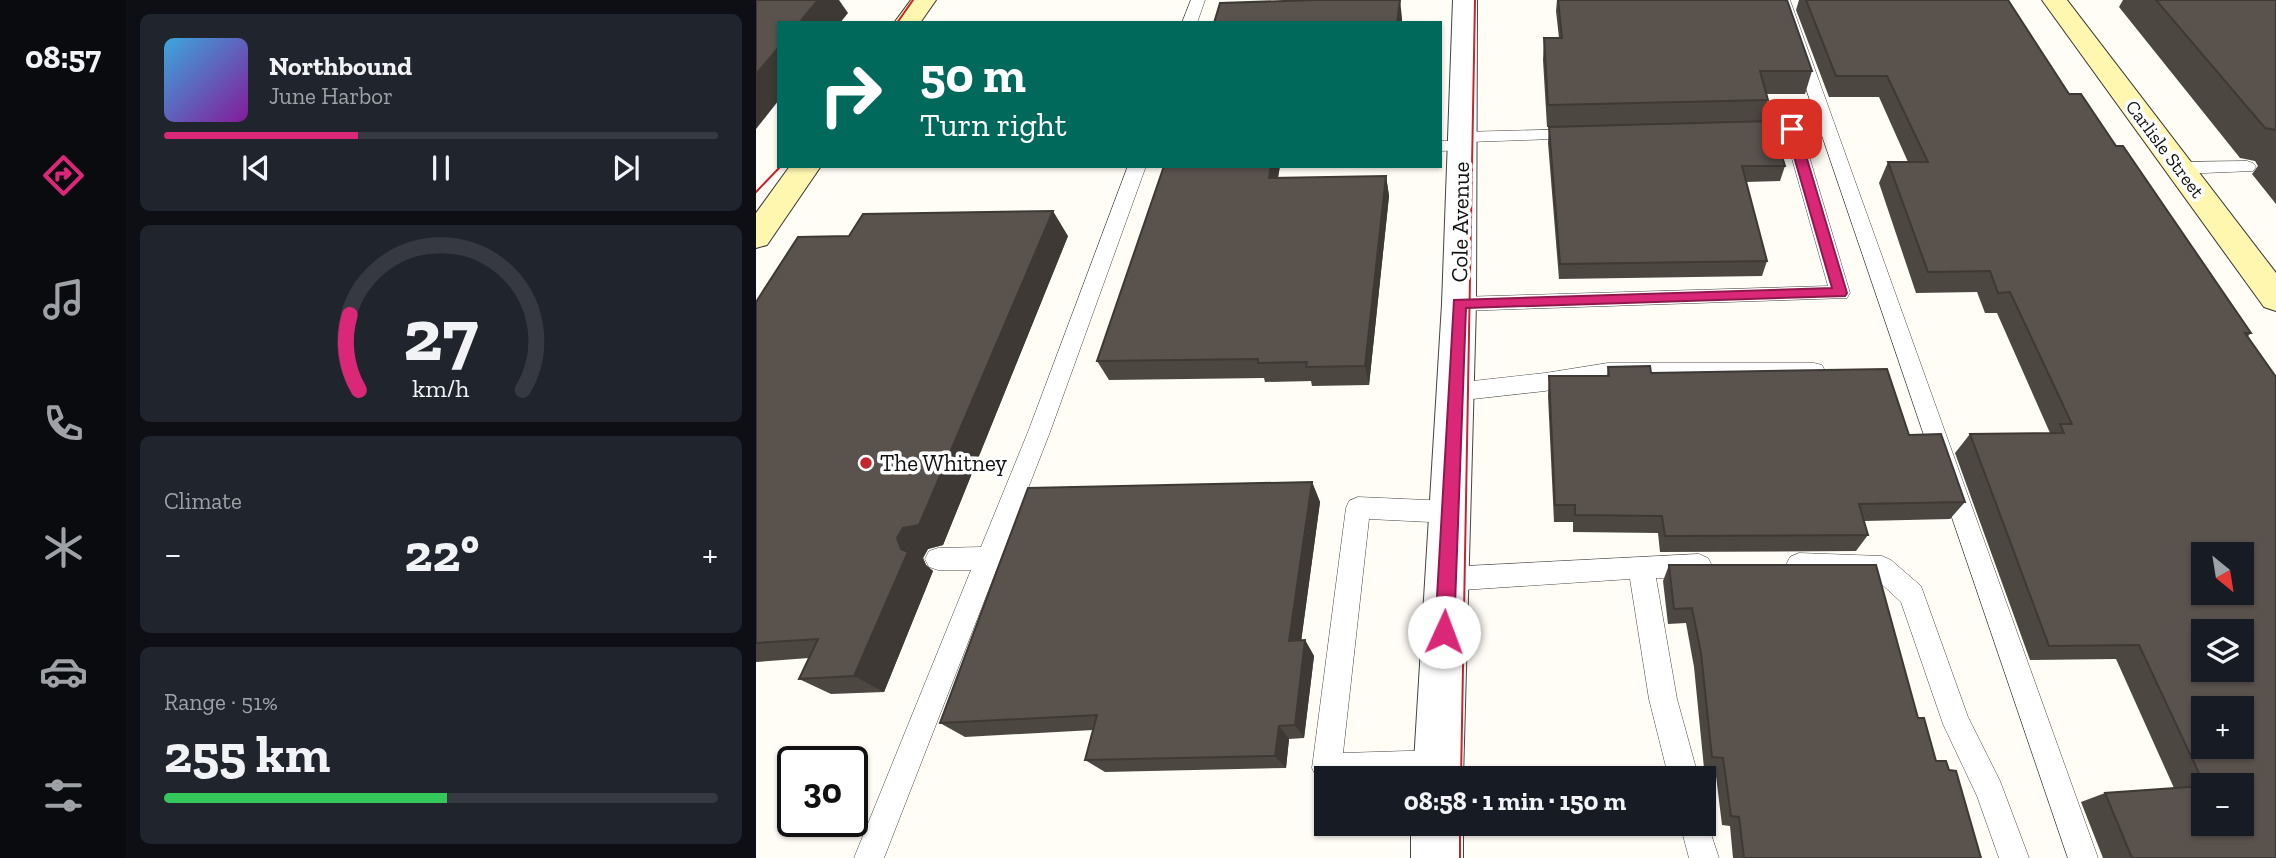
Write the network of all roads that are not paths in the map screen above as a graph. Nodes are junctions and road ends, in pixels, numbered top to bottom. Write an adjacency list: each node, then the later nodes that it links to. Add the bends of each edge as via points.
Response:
1 (924, 0): 6 (street)
2 (1198, 0): 7 (lane)
3 (1465, 0): 10 (street, Cole Avenue)
4 (1783, 0): 36 (lane)
5 (2054, 0): 14 (street, Carlisle Street)
6 (908, 21)
7 (1190, 21)
8 (1725, 131): 17 (lane, via 1792,129 1840,293)
9 (1603, 134): 10 (lane)
10 (1455, 143): 17 (street, Cole Avenue)
11 (2247, 167): 14 (lane)
12 (805, 168): 15 (street)
13 (1136, 168): 21 (lane)
14 (2179, 168): 16 (street, Carlisle Street)
15 (756, 237)
16 (2276, 298)
17 (1459, 303): 19 (street, Cole Avenue)
18 (1834, 371): 19 (lane, via 1608,370)
19 (1455, 392): 20 (street, Cole Avenue)
20 (1450, 512): 26 (street, Cole Avenue); 27 (lane, via 1357,508)
21 (989, 558): 22 (lane); 32 (lane)
22 (938, 559)
23 (1777, 565): 35 (lane, via 1882,568 1912,595 1957,724 1990,791)
24 (1723, 566): 25 (lane)
25 (1642, 567): 26 (lane); 29 (lane, via 1663,699)
26 (1447, 579): 28 (street, Cole Avenue)
27 (1327, 766)
28 (1438, 766)
29 (1681, 766)
30 (1437, 836): 33 (street)
31 (1698, 836): 34 (lane)
32 (869, 858)
33 (1437, 858)
34 (1704, 858)
35 (2014, 858)
36 (2084, 858)

